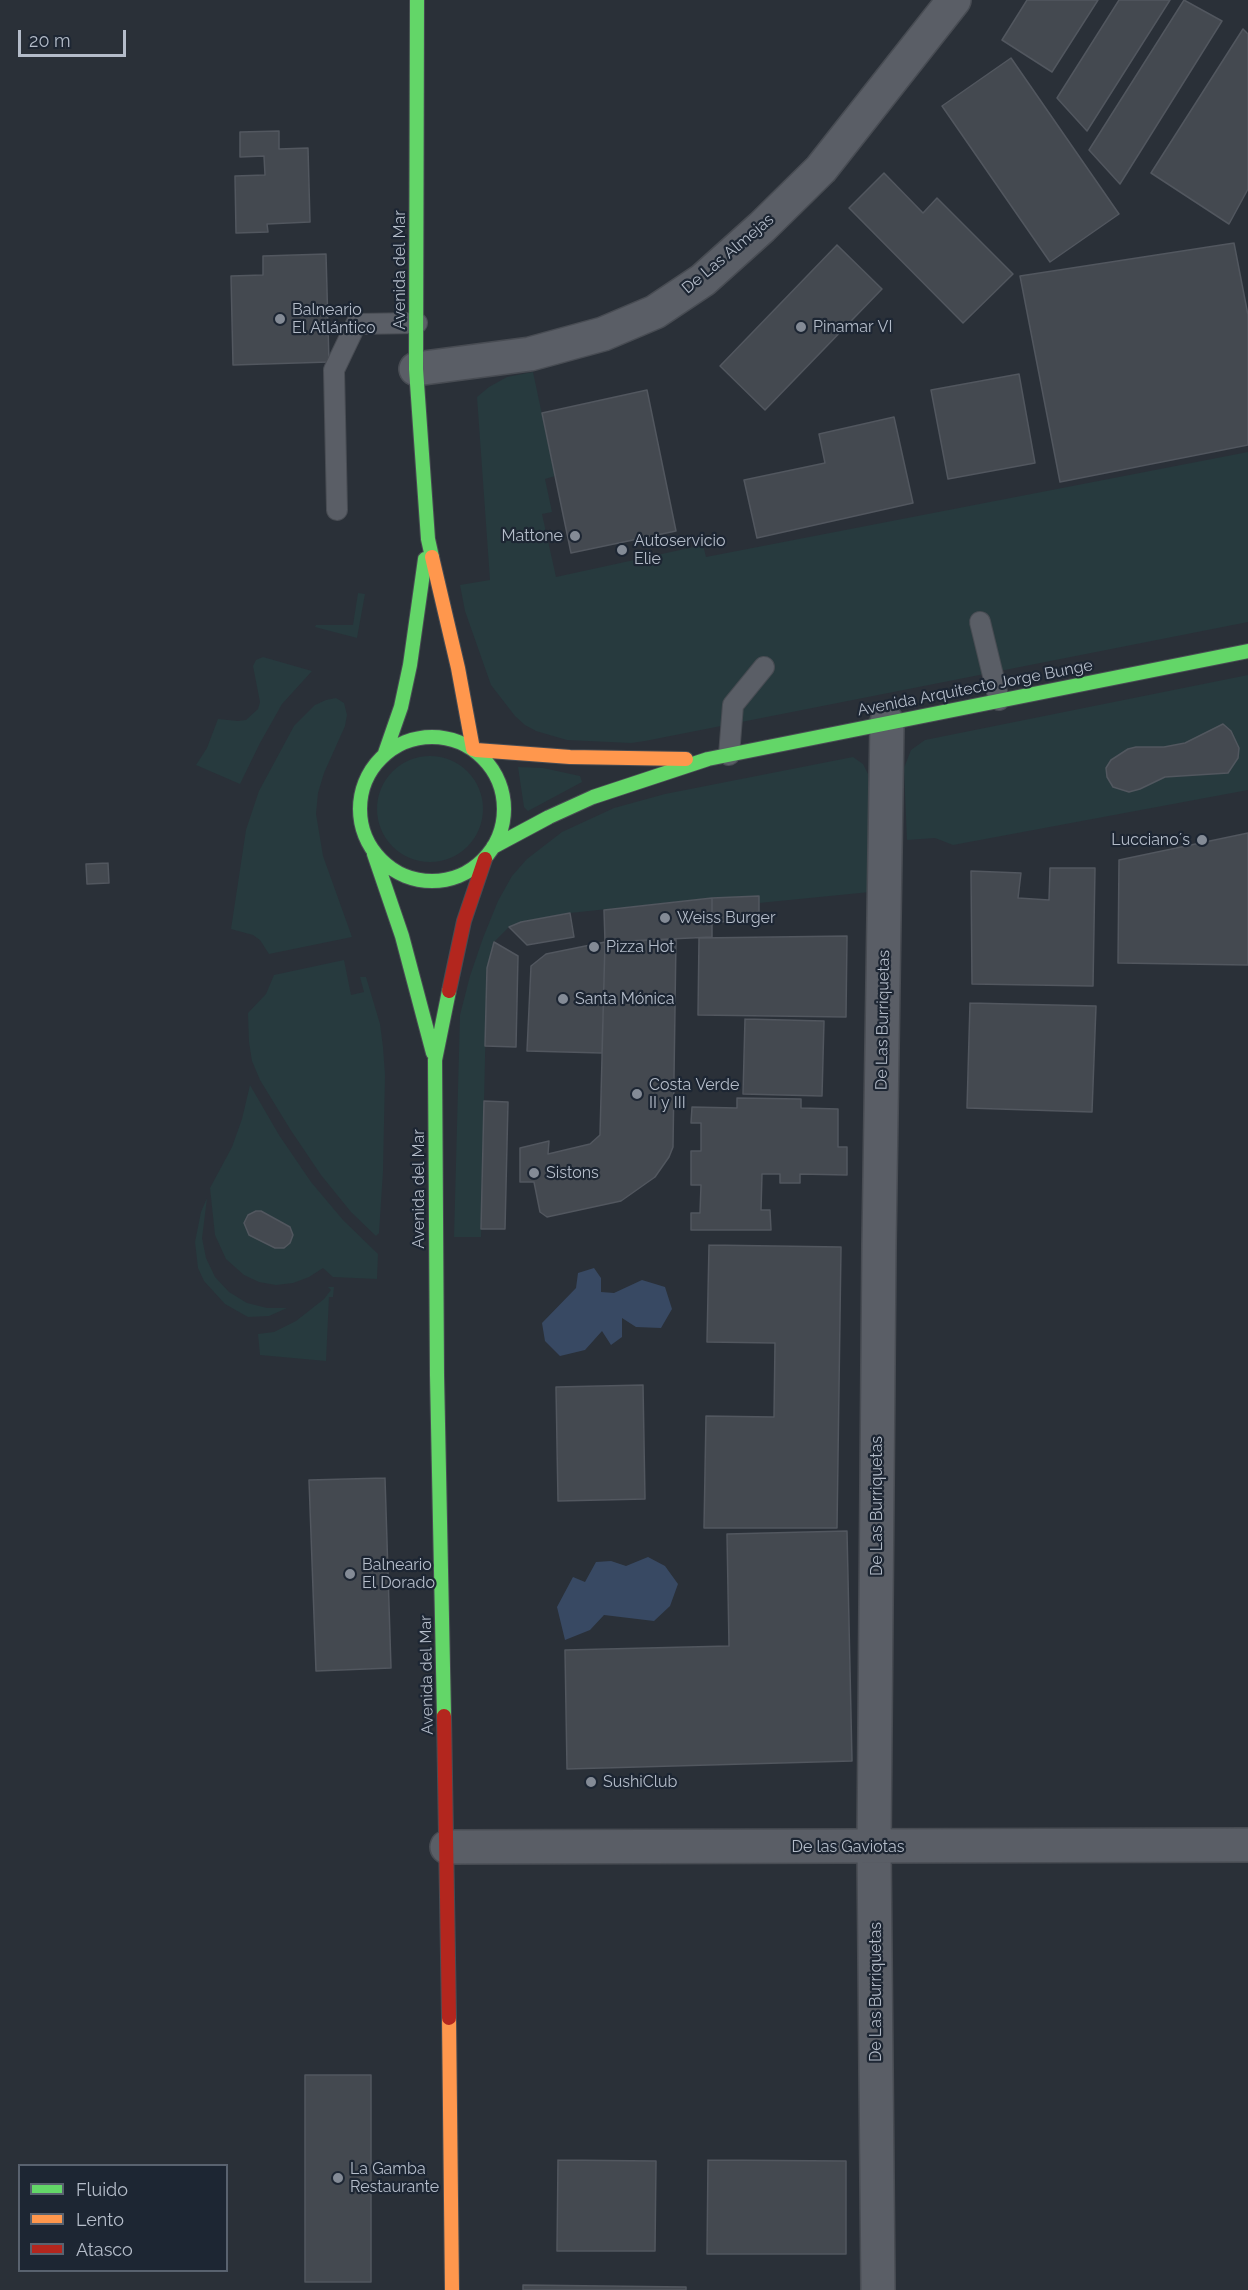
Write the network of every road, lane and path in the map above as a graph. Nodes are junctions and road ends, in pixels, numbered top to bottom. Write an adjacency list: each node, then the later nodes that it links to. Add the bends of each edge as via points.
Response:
1 (417, 0): 3 (main road, Avenida del Mar)
2 (954, 0): 4 (street, De Las Almejas, via 821,169 703,280 655,312 603,334 530,354)
3 (417, 323): 4 (main road, Avenida del Mar); 5 (lane, via 356,324 334,370)
4 (416, 369): 6 (main road, Avenida del Mar)
5 (337, 510)
6 (428, 539): 12 (main road, Avenida del Mar); 13 (main road, Avenida del Mar, via 411,665)
7 (980, 622): 10 (lane)
8 (1248, 651): 10 (main road, Avenida Arquitecto Jorge Bunge)
9 (764, 667): 14 (lane, via 733,705)
10 (999, 700): 11 (main road, Avenida Arquitecto Jorge Bunge)
11 (887, 722): 14 (main road, Avenida Arquitecto Jorge Bunge); 22 (street, De Las Burriquetas)
12 (474, 749): 13 (main road, via 437,736 419,737); 15 (main road, Avenida Arquitecto Jorge Bunge, via 570,757); 16 (main road, via 491,766 505,806)
13 (385, 753): 17 (main road, via 363,783 359,801 359,820)
14 (729, 755): 15 (main road, Avenida Arquitecto Jorge Bunge)
15 (708, 759): 16 (main road, Avenida Arquitecto Jorge Bunge, via 593,797)
16 (494, 847): 18 (main road)
17 (374, 854): 18 (main road, via 408,878 428,882 469,872); 19 (main road, Avenida del Mar, via 402,936)
18 (485, 859): 19 (main road, Avenida del Mar, via 464,921)
19 (435, 1060): 21 (main road, Avenida del Mar, via 436,1375)
20 (1248, 1845): 22 (street, De las Gaviotas)
21 (447, 1847): 22 (street, De las Gaviotas); 23 (main road, Avenida del Mar)
22 (874, 1847): 24 (street, De Las Burriquetas)
23 (452, 2290)
24 (878, 2290)

